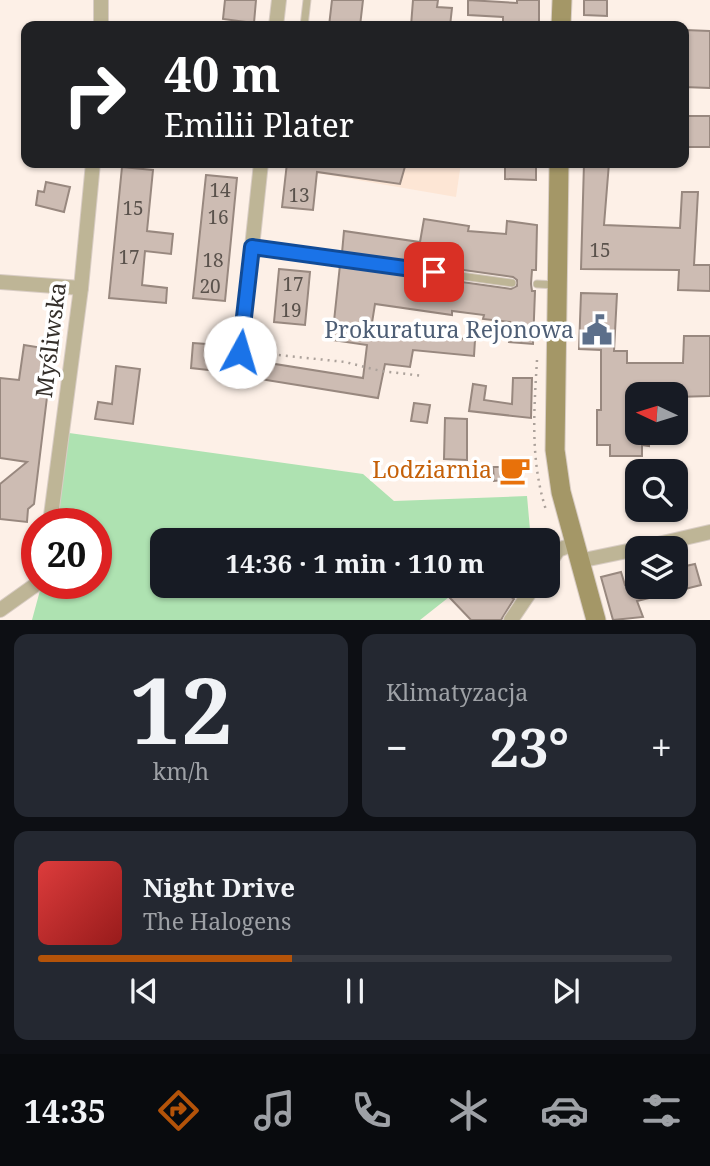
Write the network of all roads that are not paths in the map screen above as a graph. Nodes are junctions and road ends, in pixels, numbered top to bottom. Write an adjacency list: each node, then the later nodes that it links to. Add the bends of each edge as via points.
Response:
1 (101, 0): 5 (street)
2 (279, 0): 6 (street)
3 (307, 0): 7 (lane)
4 (562, 0): 8 (street)
5 (101, 21)
6 (277, 21)
7 (305, 21)
8 (561, 21)
9 (93, 168): 15 (street, Myśliwska)
10 (260, 168): 12 (street)
11 (559, 168): 22 (street, via 547,284 555,450)
12 (252, 247): 14 (lane); 16 (lane)
13 (0, 282): 15 (street)
14 (512, 282)
15 (81, 288): 17 (street, Myśliwska)
16 (240, 352)
17 (52, 508)
18 (710, 531): 19 (street)
19 (688, 536)
20 (625, 549): 22 (street)
21 (560, 550): 22 (street)
22 (576, 552): 27 (street)
23 (21, 595): 25 (street)
24 (526, 598): 26 (street)
25 (0, 610)
26 (511, 620)
27 (596, 620)

